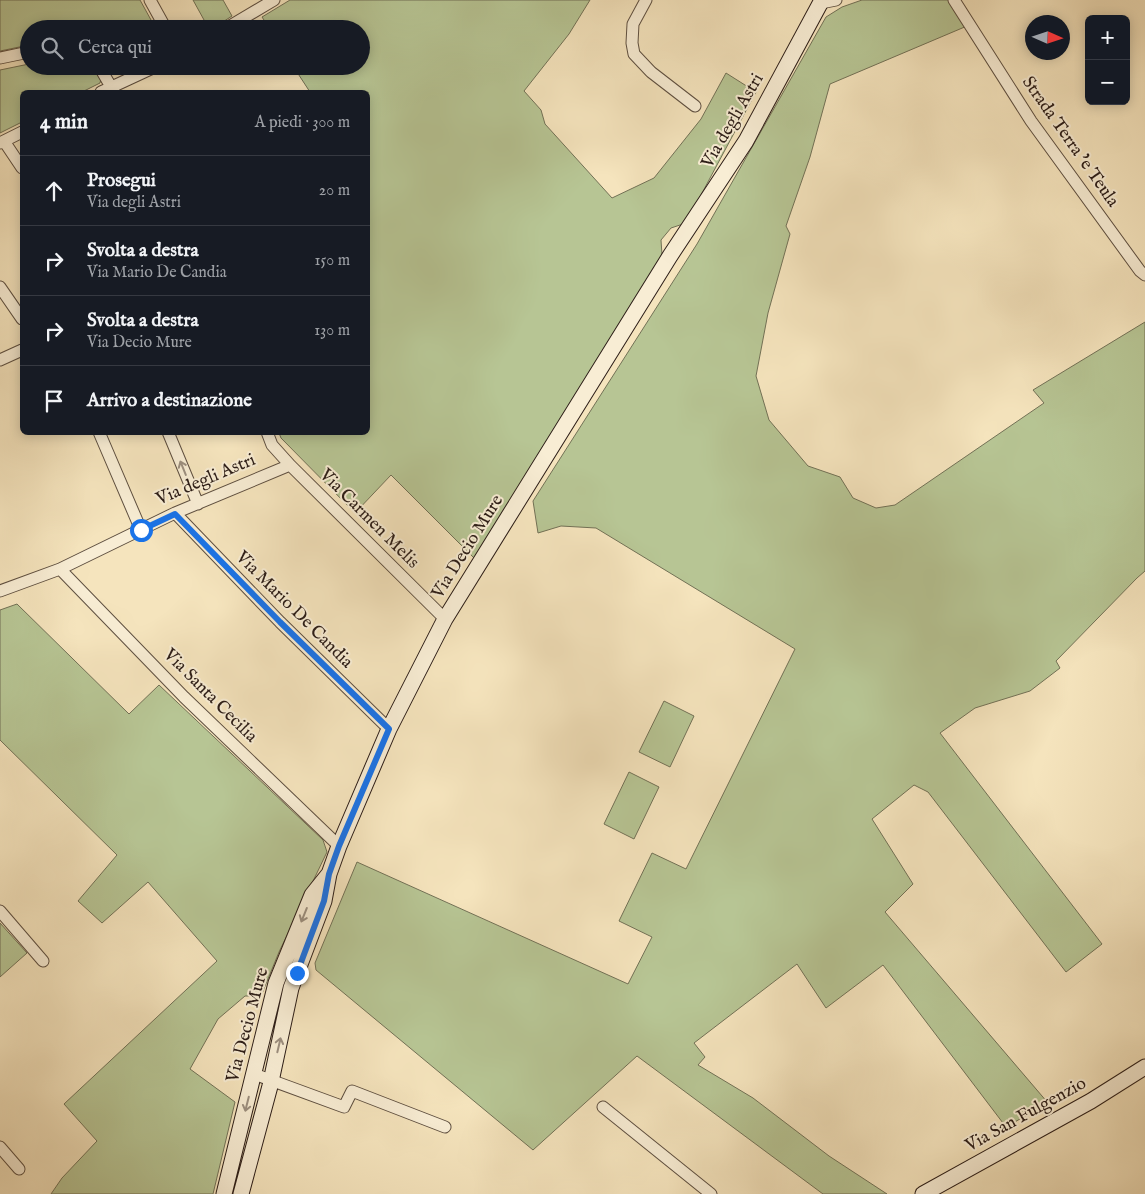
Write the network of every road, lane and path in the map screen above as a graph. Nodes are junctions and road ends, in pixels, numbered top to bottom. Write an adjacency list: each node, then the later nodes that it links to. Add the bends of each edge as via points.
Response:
1 (150, 0): 7 (street)
2 (274, 0): 8 (street)
3 (646, 0): 15 (street, via 633,24 634,54 651,72)
4 (836, 0): 6 (street)
5 (954, 0): 20 (street, Strada Terra 'e Teula, via 1032,121)
6 (821, 2): 19 (street, Via degli Astri, via 746,141)
7 (161, 20)
8 (240, 20)
9 (20, 54): 10 (street)
10 (0, 58)
11 (103, 75): 13 (street)
12 (140, 75): 14 (street)
13 (109, 90)
14 (111, 90)
15 (695, 106)
16 (20, 133): 17 (street)
17 (2, 142): 18 (street)
18 (20, 165)
19 (670, 256): 34 (street, Via Decio Mure)
20 (1145, 276)
21 (0, 288): 22 (street)
22 (20, 316)
23 (20, 351): 24 (street)
24 (0, 360)
25 (99, 435): 31 (street)
26 (169, 435): 29 (street, one-way to 26)
27 (268, 435): 28 (street, Via Carmen Melis, via 272,445)
28 (290, 464): 29 (street, Via degli Astri); 34 (street, Via Carmen Melis)
29 (198, 504): 30 (street, Via degli Astri)
30 (175, 514): 31 (street, Via degli Astri); 35 (street, Via Mario De Candia)
31 (141, 530): 32 (street, Via degli Astri)
32 (60, 568): 33 (street, Via degli Astri); 36 (street, Via Santa Cecilia, via 184,697)
33 (0, 592)
34 (444, 619): 35 (street, Via Decio Mure)
35 (389, 729): 36 (street, Via Decio Mure)
36 (339, 846): 37 (street, Via Decio Mure)
37 (329, 874): 41 (street, Via Decio Mure, one-way to 41, via 312,895 276,983); 42 (street, Via Decio Mure, one-way to 37, via 291,988 324,901)
38 (0, 911): 39 (street)
39 (43, 961)
40 (1145, 1067): 50 (street, Via San Fulgenzio)
41 (254, 1074): 42 (street); 47 (street, Via Decio Mure, one-way to 47)
42 (270, 1081): 44 (street, via 344,1107 352,1091); 48 (street, Via Decio Mure)
43 (603, 1107): 49 (street)
44 (445, 1127)
45 (0, 1147): 46 (street)
46 (19, 1169)
47 (224, 1194)
48 (240, 1194)
49 (711, 1194)
50 (923, 1194)

